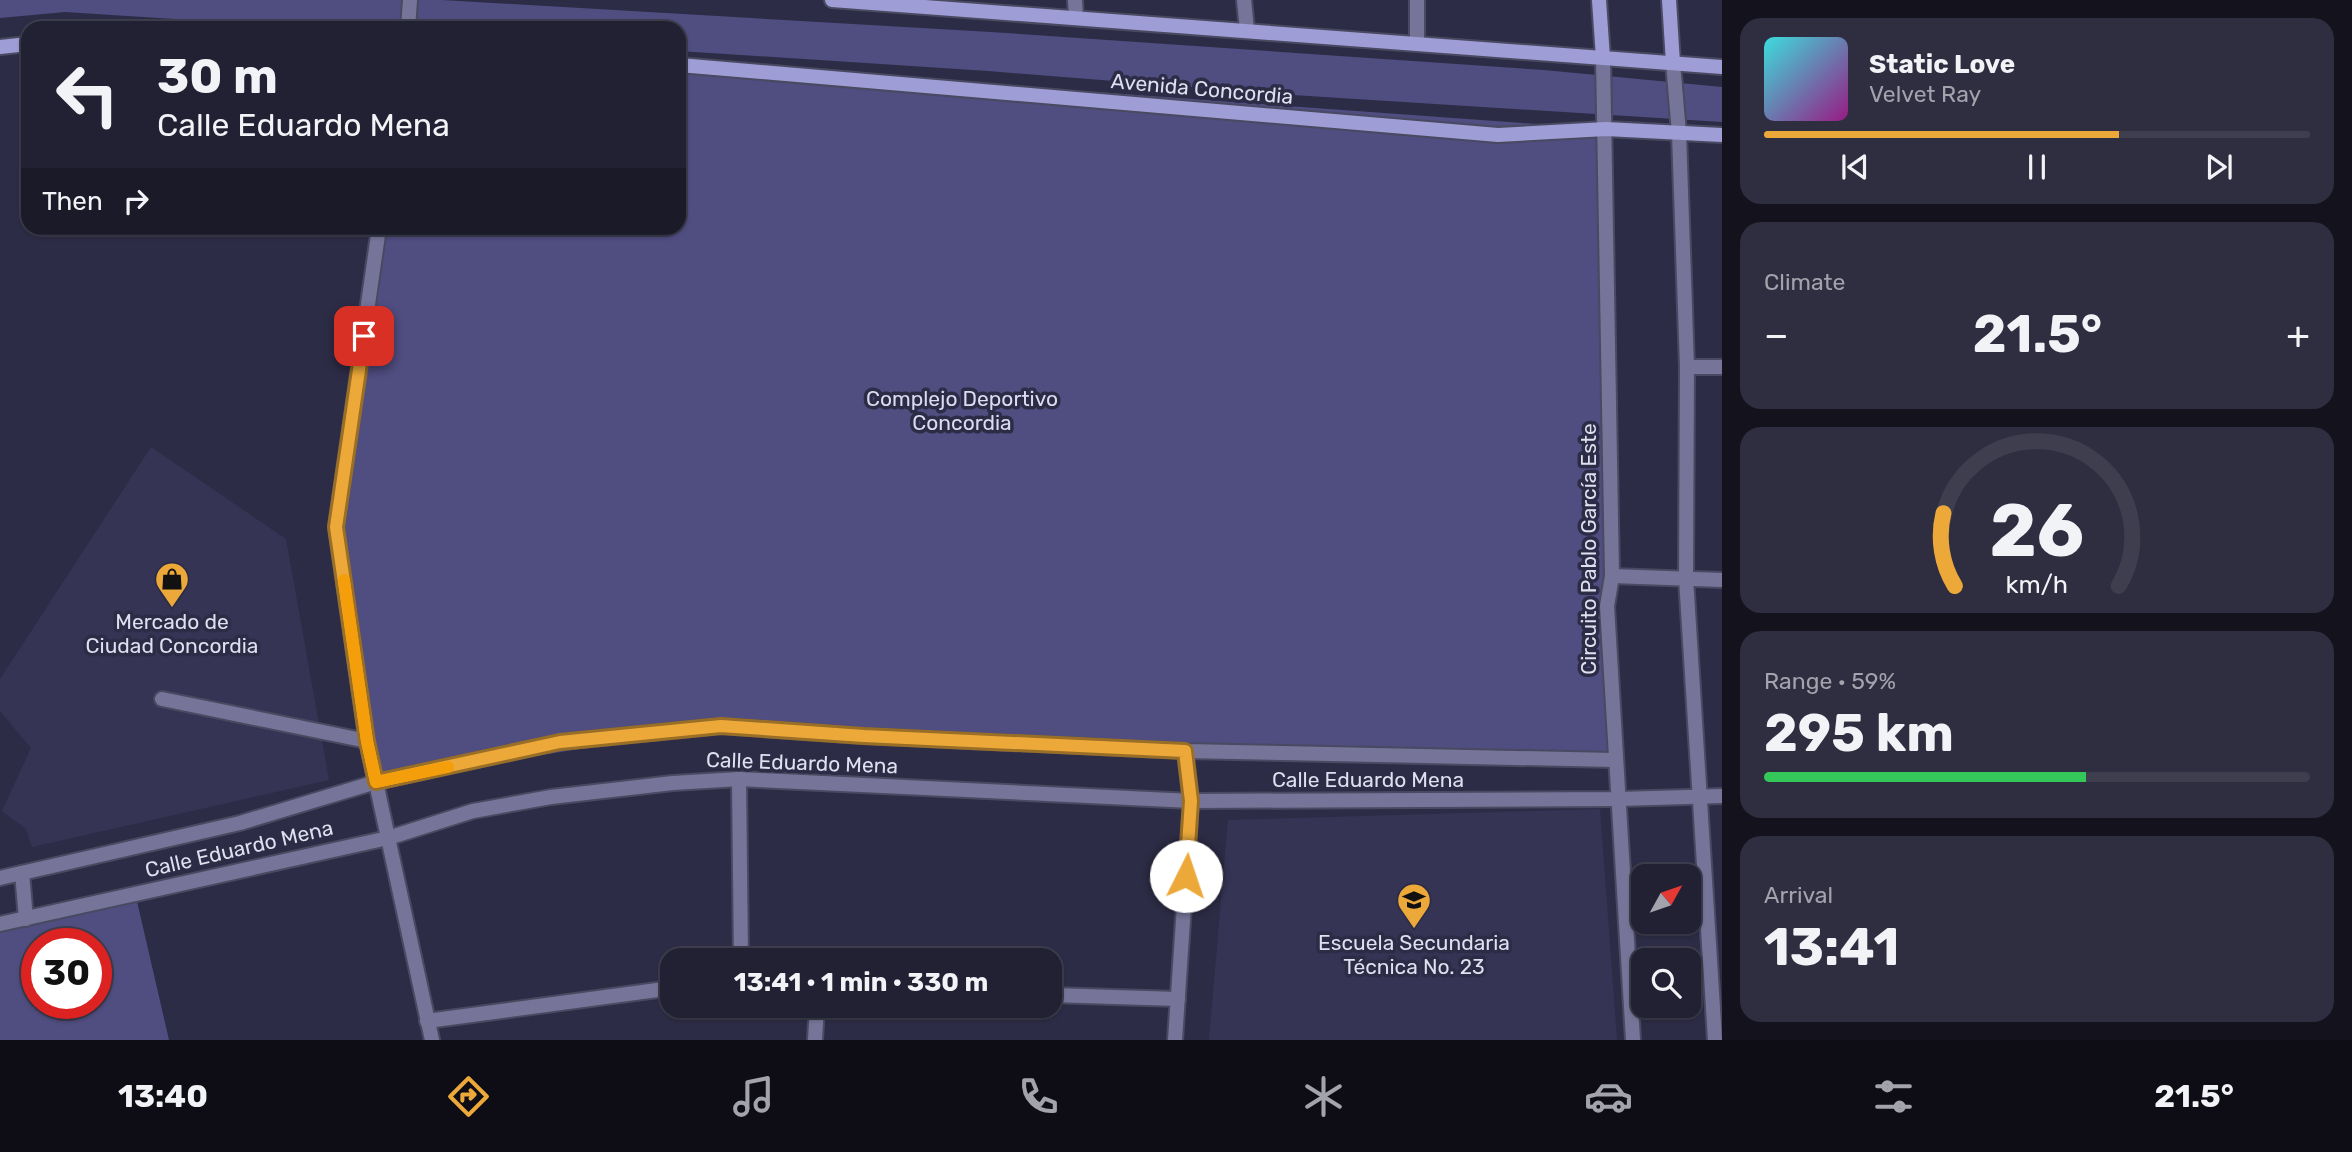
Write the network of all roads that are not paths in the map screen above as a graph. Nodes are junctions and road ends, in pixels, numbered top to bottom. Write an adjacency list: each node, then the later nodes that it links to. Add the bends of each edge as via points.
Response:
1 (410, 0): 10 (street)
2 (831, 0): 8 (main road)
3 (1075, 0): 9 (street)
4 (1244, 0): 11 (street)
5 (1417, 0): 12 (street)
6 (1599, 0): 15 (main road)
7 (1669, 0): 16 (main road)
8 (872, 1): 9 (main road)
9 (1076, 18): 11 (main road)
10 (408, 21)
11 (1247, 30): 12 (main road)
12 (1417, 44): 15 (main road)
13 (21, 45): 14 (main road)
14 (0, 47)
15 (1603, 58): 16 (main road); 19 (street, Circuito Pablo García Este)
16 (1673, 63): 18 (main road); 20 (street)
17 (686, 66): 19 (main road, Avenida Concordia, via 1498,135)
18 (1722, 67)
19 (1606, 129): 20 (main road, Avenida Concordia); 25 (street, Circuito Pablo García Este)
20 (1679, 133): 21 (main road, Avenida Concordia); 23 (street)
21 (1722, 135)
22 (378, 235): 29 (street, via 336,527)
23 (1687, 367): 24 (street); 26 (street)
24 (1722, 368)
25 (1612, 576): 26 (street); 31 (street, Circuito Pablo García Este, via 1607,606)
26 (1686, 578): 27 (street); 34 (street)
27 (1722, 580)
28 (162, 699): 29 (street)
29 (367, 741): 33 (street)
30 (1185, 751): 31 (street, Calle Eduardo Mena); 33 (street, Calle Eduardo Mena, via 721,726 560,742); 37 (street)
31 (1615, 760): 36 (street, Circuito Pablo García Este)
32 (739, 779): 37 (street, Calle Eduardo Mena); 38 (street, Calle Eduardo Mena, via 551,797 473,811); 43 (street)
33 (376, 782): 38 (street); 39 (street, Calle Eduardo Mena, via 240,823)
34 (1699, 795): 35 (street, Calle Eduardo Mena); 36 (street, Calle Eduardo Mena); 47 (street)
35 (1722, 796)
36 (1618, 799): 37 (street, Calle Eduardo Mena); 53 (street, Circuito Pablo García Este)
37 (1191, 801): 46 (street)
38 (388, 838): 41 (street, Calle Eduardo Mena); 49 (street)
39 (22, 873): 40 (street, Calle Eduardo Mena); 41 (street)
40 (0, 878)
41 (26, 919): 42 (street, Calle Eduardo Mena)
42 (0, 925)
43 (741, 948)
44 (660, 990): 49 (street)
45 (1062, 995): 46 (street)
46 (1178, 999): 52 (street)
47 (1719, 1017): 54 (street)
48 (816, 1018): 51 (street)
49 (428, 1021): 50 (street)
50 (432, 1040)
51 (815, 1040)
52 (1175, 1040)
53 (1633, 1040)
54 (1715, 1040)

